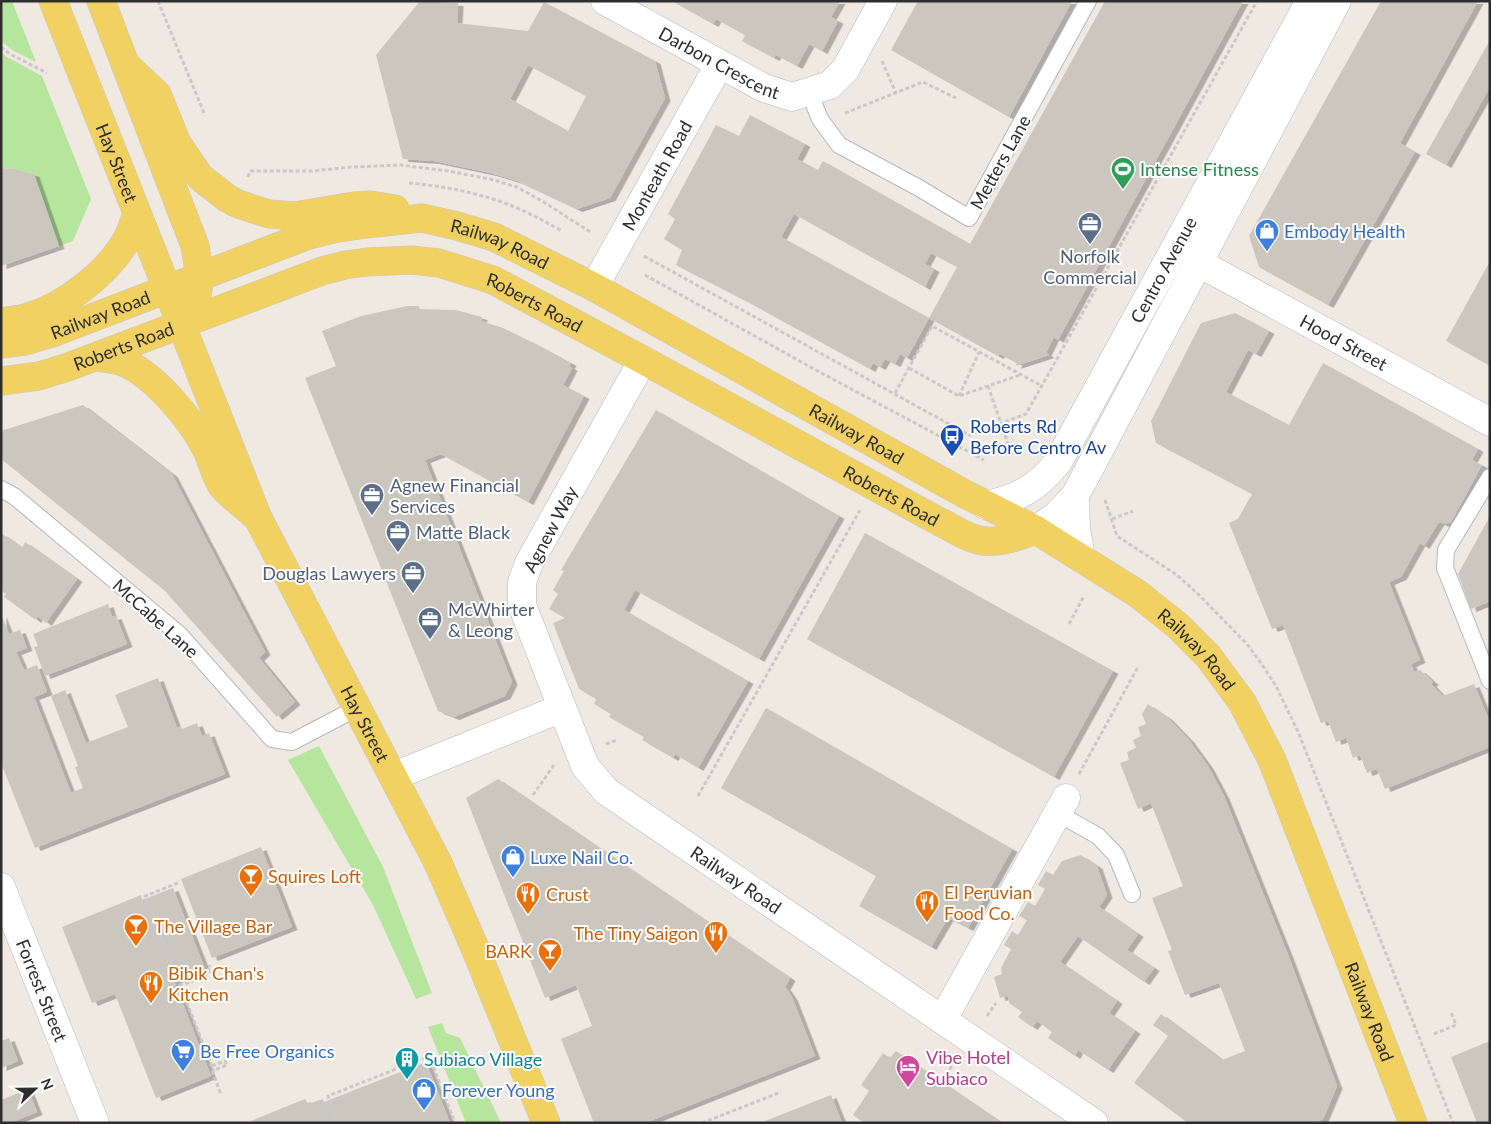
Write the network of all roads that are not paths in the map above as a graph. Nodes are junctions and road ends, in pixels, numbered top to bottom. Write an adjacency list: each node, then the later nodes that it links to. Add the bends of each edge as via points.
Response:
1 (53, 1): 11 (main road, Hay Street)
2 (101, 1): 9 (main road)
3 (605, 1): 8 (street, Darbon Crescent)
4 (883, 1): 10 (street, Darbon Crescent, via 845,70 830,85)
5 (1088, 1): 10 (lane, Metters Lane, via 969,218 839,145 820,120)
6 (1310, 1): 27 (street, Centro Avenue, via 1058,462 1037,485 1012,498)
7 (1337, 1): 13 (street, Centro Avenue)
8 (719, 64): 10 (street, Darbon Crescent, via 764,88 792,97); 15 (street, Monteath Road)
9 (127, 66): 12 (main road, via 157,94 177,143 200,177 232,201 269,214 294,216 371,205); 14 (main road, via 195,246)
10 (809, 92)
11 (137, 214): 16 (main road, Hay Street); 17 (main road, via 126,240 112,260 80,289 50,308 28,317)
12 (422, 218): 14 (main road, Railway Road, via 333,229 306,236); 15 (main road, Railway Road, via 494,237)
13 (1199, 263): 23 (street, Hood Street); 26 (street, Centro Avenue)
14 (200, 277): 16 (main road, Railway Road); 18 (main road, via 195,301)
15 (594, 287): 27 (main road, Railway Road)
16 (168, 290): 18 (main road, Hay Street); 19 (main road, Railway Road, via 25,342)
17 (1, 322)
18 (181, 324): 20 (main road, Roberts Road); 21 (main road, Roberts Road, via 322,271 367,262 410,260 439,263 493,280); 28 (main road, Hay Street)
19 (1, 344)
20 (97, 356): 22 (main road, Roberts Road, via 39,376); 28 (main road, via 125,363 154,382 188,421 206,449 222,486)
21 (643, 360): 29 (main road, Roberts Road, via 973,538 1011,540); 33 (street, Agnew Way, via 529,563 522,582 522,605)
22 (1, 380)
23 (1490, 422)
24 (1490, 477): 31 (lane, via 1446,550 1445,568)
25 (1, 489): 32 (lane, McCabe Lane, via 14,496 180,635 272,739 292,742)
26 (1075, 496): 29 (street, Centro Avenue, via 1056,516); 30 (street, Centro Avenue)
27 (985, 505): 29 (main road, Railway Road)
28 (258, 518): 32 (main road, Hay Street)
29 (1036, 530): 30 (main road, Railway Road)
30 (1081, 558): 42 (main road, Railway Road, via 1138,594 1178,626 1208,656 1242,702 1272,760)
31 (1490, 681)
32 (357, 708): 34 (main road, Hay Street)
33 (562, 708): 34 (street); 38 (street, Railway Road, via 585,766 606,791)
34 (394, 776): 40 (main road, Hay Street, via 438,863)
35 (1061, 806): 37 (lane, via 1116,855); 38 (street)
36 (1, 887): 39 (street, Forrest Street)
37 (1132, 894)
38 (942, 1019): 41 (street, Railway Road)
39 (95, 1123)
40 (546, 1123)
41 (1094, 1123)
42 (1413, 1123)

